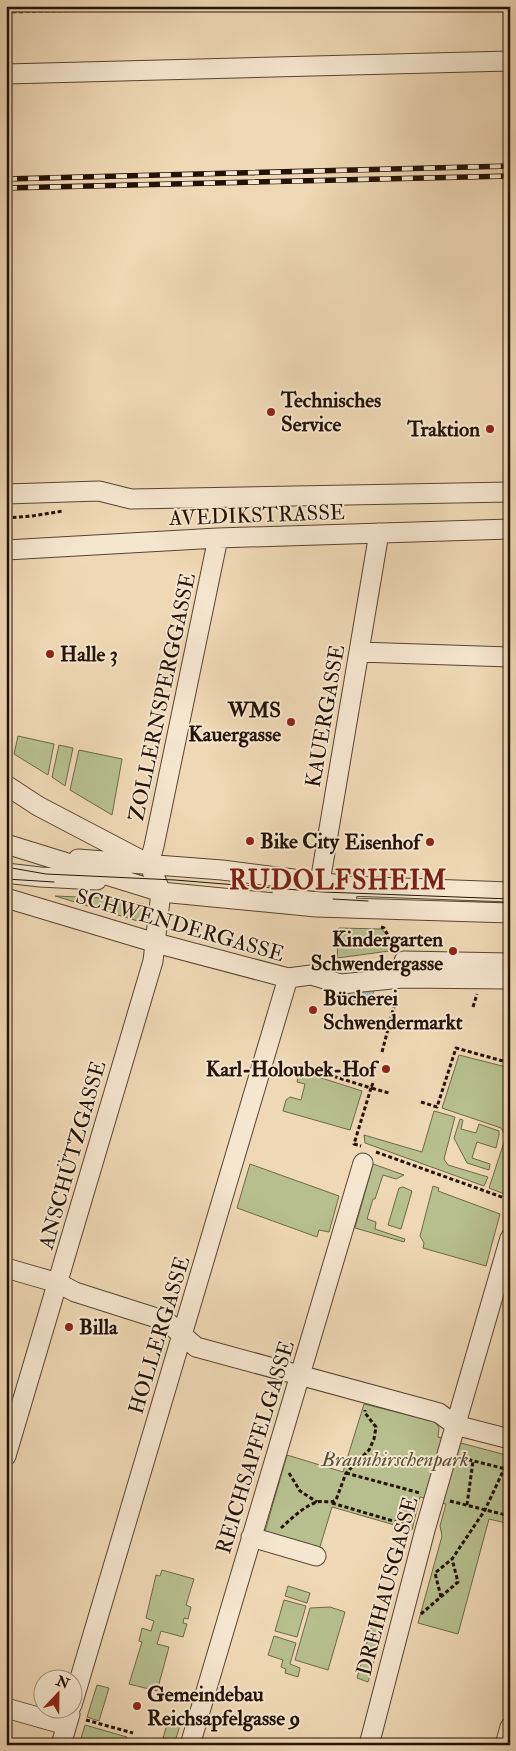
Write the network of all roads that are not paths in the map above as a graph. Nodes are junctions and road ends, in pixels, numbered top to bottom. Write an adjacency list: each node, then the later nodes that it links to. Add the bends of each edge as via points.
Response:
1 (510, 61): 2 (street)
2 (6, 74)
3 (510, 492): 4 (street, via 131,499 99,491)
4 (6, 494)
5 (510, 529): 6 (street, AVEDIKSTRASSE)
6 (379, 533): 7 (street, AVEDIKSTRASSE); 9 (street, KAUERGASSE)
7 (218, 538): 8 (street, AVEDIKSTRASSE); 14 (street, ZOLLERNSPERGGASSE)
8 (6, 550)
9 (359, 652): 10 (street); 19 (street, KAUERGASSE)
10 (510, 657)
11 (6, 785): 14 (street, via 38,806)
12 (6, 830): 13 (street)
13 (17, 847): 14 (street, via 66,857); 16 (street); 17 (street)
14 (149, 864): 17 (street, ANSCHÜTZGASSE); 19 (street, via 267,874)
15 (6, 872): 16 (street)
16 (121, 881): 17 (street)
17 (159, 887): 19 (street); 23 (street, ANSCHÜTZGASSE)
18 (510, 892): 19 (street, via 349,886)
19 (318, 895): 21 (street); 22 (street)
20 (6, 898): 23 (street, SCHWENDERGASSE)
21 (510, 902)
22 (510, 913)
23 (156, 943): 26 (street, SCHWENDERGASSE); 31 (street, ANSCHÜTZGASSE)
24 (510, 964): 25 (street, SCHWENDERGASSE)
25 (403, 970): 26 (street, SCHWENDERGASSE, via 340,984 311,976); 27 (street, SCHWENDERGASSE)
26 (288, 978): 32 (street, HOLLERGASSE)
27 (510, 979)
28 (368, 1154): 33 (street, REICHSAPFELGASSE)
29 (510, 1238): 34 (street, DREIHAUSGASSE)
30 (6, 1268): 31 (street)
31 (58, 1283): 32 (street, via 75,1292 166,1321); 36 (street, ANSCHÜTZGASSE)
32 (182, 1335): 33 (street, via 196,1347); 39 (street, HOLLERGASSE)
33 (300, 1376): 34 (street, via 439,1413); 37 (street, REICHSAPFELGASSE)
34 (456, 1425): 35 (street); 46 (street, DREIHAUSGASSE)
35 (510, 1439)
36 (6, 1456)
37 (251, 1537): 38 (street); 45 (street, REICHSAPFELGASSE)
38 (316, 1556)
39 (82, 1673)
40 (6, 1708): 41 (street)
41 (32, 1710)
42 (69, 1718): 44 (street, HOLLERGASSE)
43 (510, 1727): 47 (street)
44 (61, 1745)
45 (190, 1745)
46 (369, 1745)
47 (505, 1745)

